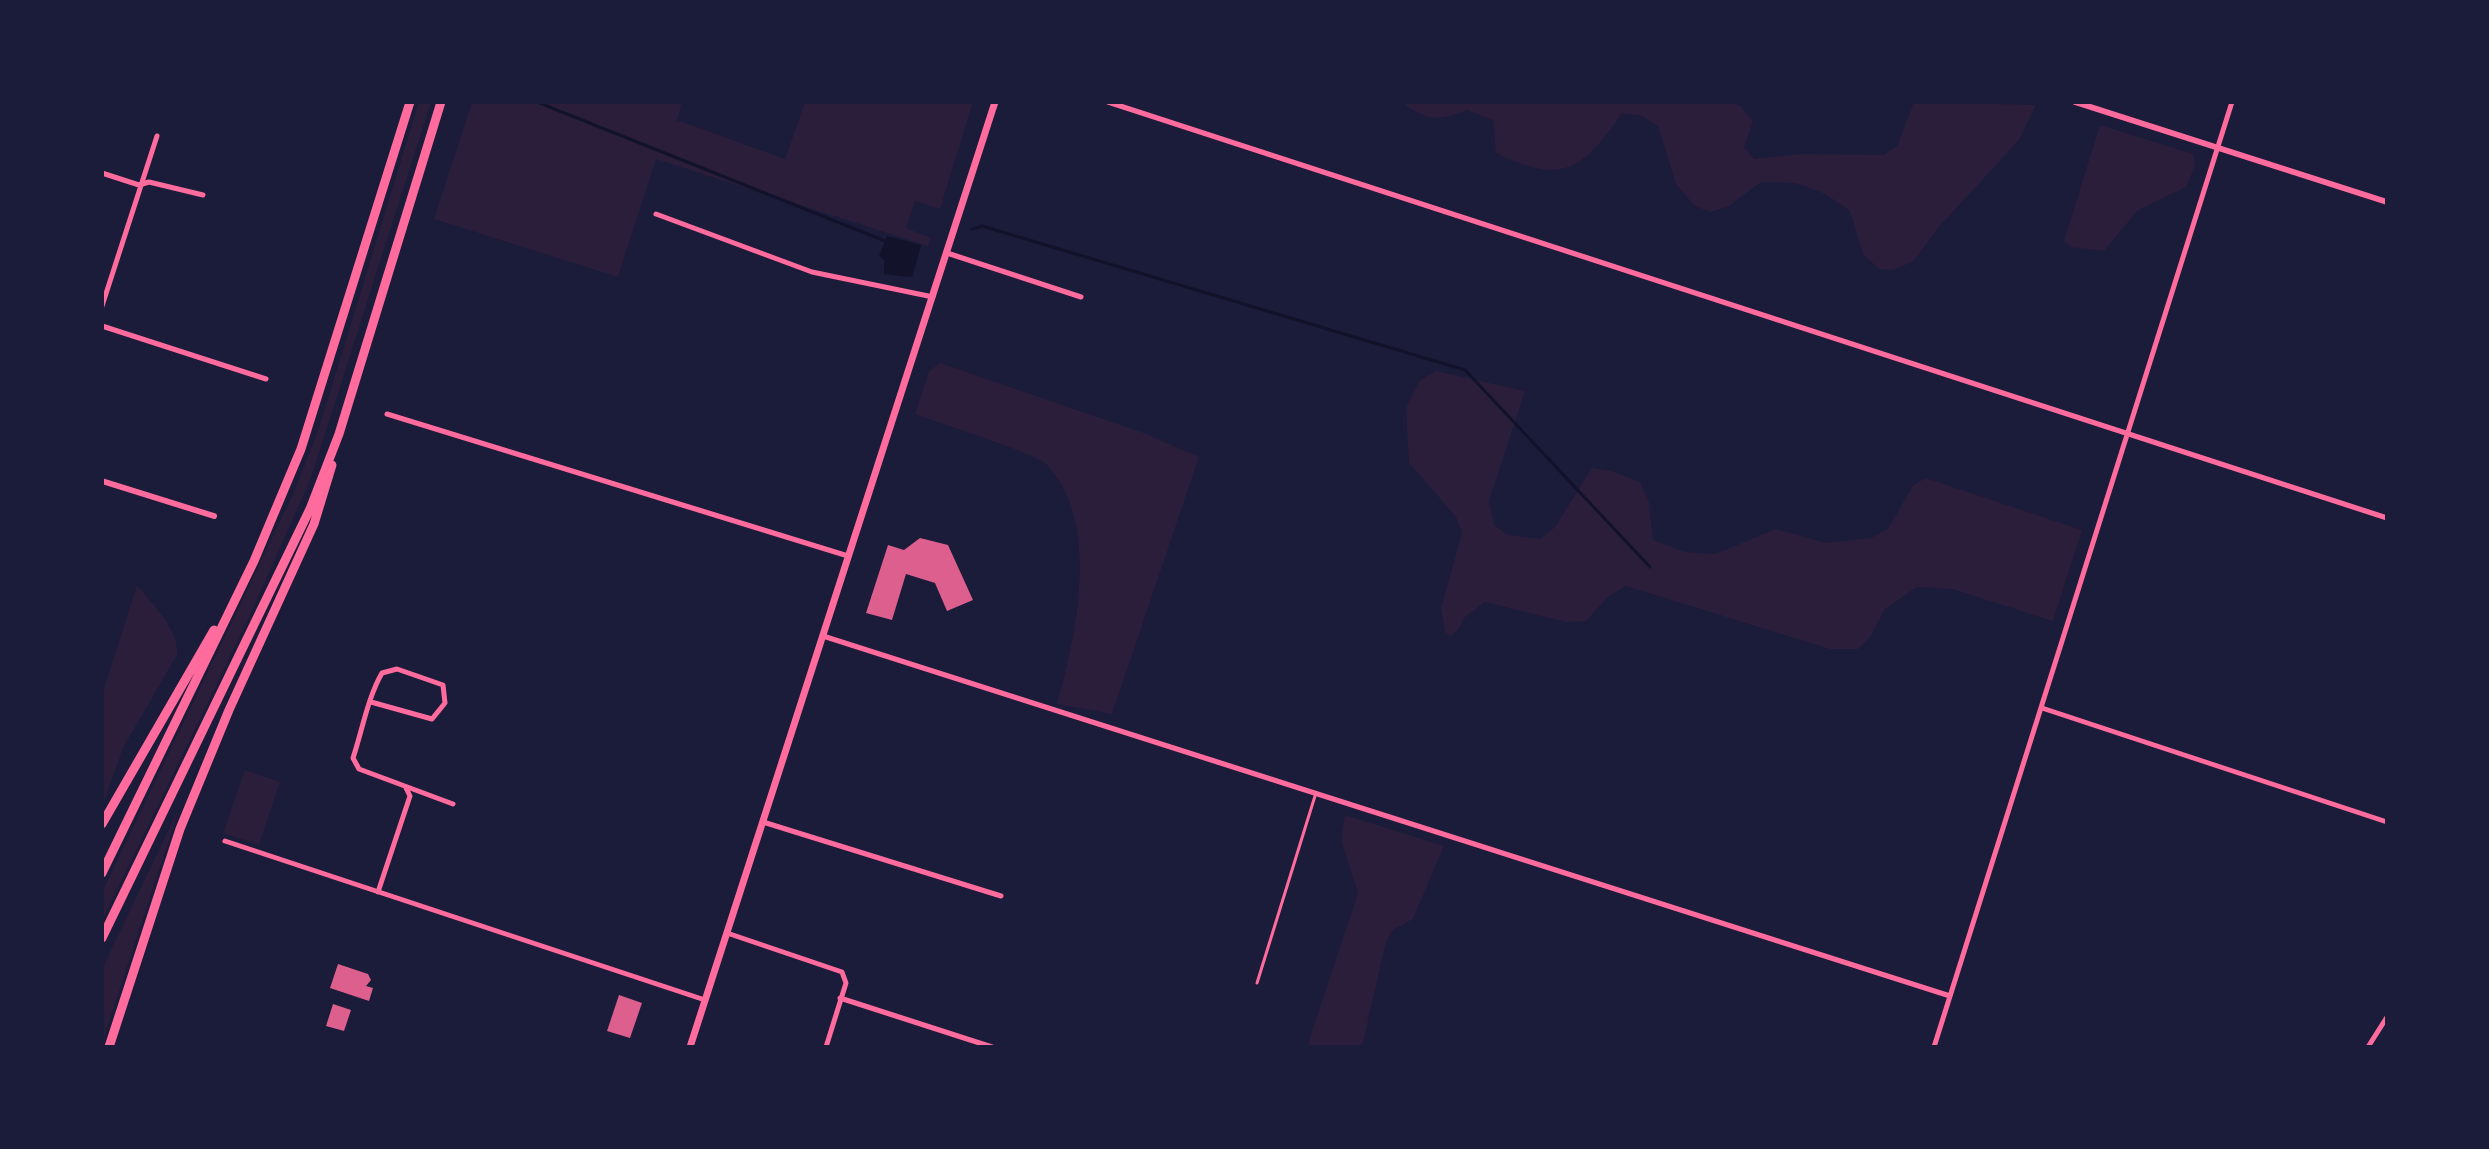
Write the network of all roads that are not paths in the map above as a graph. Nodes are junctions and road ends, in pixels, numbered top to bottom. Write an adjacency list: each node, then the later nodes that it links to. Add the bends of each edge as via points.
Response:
1 (410, 102): 27 (highway, via 312,419)
2 (441, 102): 21 (highway)
3 (995, 102): 14 (main road)
4 (1108, 102): 22 (street)
5 (2075, 102): 8 (street)
6 (2232, 102): 8 (street)
7 (157, 136): 10 (street)
8 (2218, 148): 12 (street); 22 (street)
9 (102, 173): 10 (street)
10 (139, 185): 11 (street, via 149,182); 17 (street)
11 (203, 195)
12 (2387, 202)
13 (656, 214): 15 (street, via 812,272)
14 (947, 253): 15 (main road); 16 (street)
15 (933, 297): 26 (main road)
16 (1081, 297)
17 (102, 306)
18 (102, 326): 19 (street)
19 (266, 379)
20 (387, 414): 26 (street)
21 (339, 434): 42 (highway, via 310,509); 47 (highway, via 314,524 202,771)
22 (2128, 435): 25 (street); 30 (street)
23 (102, 481): 24 (street)
24 (214, 516)
25 (2387, 518)
26 (848, 556): 28 (main road)
27 (254, 561): 36 (highway); 38 (highway)
28 (823, 636): 32 (street); 34 (main road)
29 (371, 702): 29 (street, via 380,677 390,669 440,682 446,691 445,703 432,719); 31 (street, via 353,758 359,769)
30 (2042, 708): 35 (street); 44 (street)
31 (406, 788): 33 (street); 39 (street, via 410,796)
32 (1315, 796): 43 (lane); 44 (street)
33 (453, 804)
34 (763, 822): 40 (street); 41 (main road)
35 (2387, 822)
36 (102, 824)
37 (225, 841): 39 (street)
38 (102, 873)
39 (378, 892): 46 (street)
40 (1001, 896)
41 (727, 933): 45 (street, via 835,968 846,983); 46 (main road)
42 (102, 938)
43 (1257, 983)
44 (1950, 996): 54 (street)
45 (840, 998): 52 (street); 53 (street)
46 (705, 1000): 51 (main road)
47 (119, 1010): 49 (highway); 50 (highway)
48 (2387, 1017): 55 (street)
49 (109, 1047)
50 (118, 1047)
51 (690, 1047)
52 (826, 1047)
53 (992, 1047)
54 (1934, 1047)
55 (2368, 1047)

